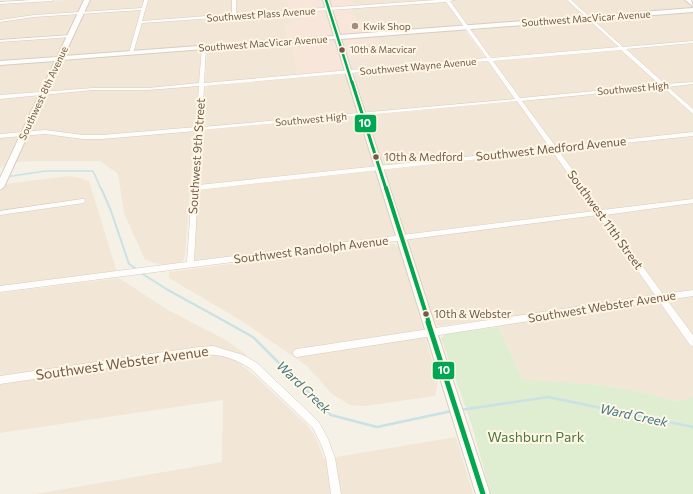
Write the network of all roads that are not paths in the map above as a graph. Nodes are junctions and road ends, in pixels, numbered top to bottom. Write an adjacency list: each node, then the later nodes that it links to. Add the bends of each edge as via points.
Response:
1 (52, 0): 9 (street)
2 (87, 0): 15 (street, Southwest 8th Avenue)
3 (146, 0): 13 (street)
4 (234, 0): 16 (street)
5 (447, 0): 6 (street, Southwest Plass Avenue); 11 (street, Southwest Plass Avenue); 20 (street, Southwest 11th Street)
6 (453, 0)
7 (569, 0): 17 (street)
8 (688, 0): 12 (street)
9 (27, 1): 10 (street)
10 (0, 3)
11 (327, 4): 16 (street, Southwest Plass Avenue); 22 (street)
12 (693, 4)
13 (143, 9): 15 (street); 19 (street)
14 (693, 10): 17 (street, Southwest MacVicar Avenue)
15 (81, 13): 18 (street); 21 (street, Southwest 8th Avenue)
16 (234, 16): 19 (street, Southwest Plass Avenue)
17 (589, 18): 20 (street, Southwest MacVicar Avenue); 26 (street)
18 (0, 21)
19 (140, 22): 27 (street)
20 (466, 28): 22 (street, Southwest MacVicar Avenue); 29 (street, Southwest 11th Street)
21 (70, 36): 23 (street); 28 (street, Southwest 8th Avenue)
22 (338, 37): 25 (street, Southwest MacVicar Avenue); 31 (street)
23 (0, 41)
24 (693, 42): 26 (street, Southwest Wayne Avenue)
25 (204, 47): 27 (street, Southwest MacVicar Avenue); 33 (street, Southwest 9th Street)
26 (622, 48): 29 (street, Southwest Wayne Avenue); 34 (street)
27 (131, 53): 28 (street, Southwest MacVicar Avenue)
28 (60, 58): 30 (street, Southwest MacVicar Avenue); 35 (street, Southwest 8th Avenue)
29 (489, 59): 31 (street, Southwest Wayne Avenue); 37 (street, Southwest 11th Street)
30 (0, 62)
31 (349, 72): 33 (street, Southwest Wayne Avenue); 39 (street)
32 (693, 82): 34 (street, Southwest High)
33 (202, 84): 35 (street, Southwest Wayne Avenue); 40 (street, Southwest 9th Street)
34 (663, 85): 37 (street, Southwest High); 38 (street)
35 (43, 93): 36 (street, Southwest Wayne Avenue); 41 (street, Southwest 8th Avenue)
36 (0, 97)
37 (518, 99): 39 (street, Southwest High); 44 (street, Southwest 11th Street)
38 (693, 112)
39 (362, 114): 40 (street, Southwest High); 45 (street)
40 (199, 129): 41 (street, Southwest High, via 102,137 45,132); 47 (street, Southwest 9th Street)
41 (25, 133): 43 (street, Southwest High); 46 (street, Southwest 8th Avenue)
42 (693, 134): 44 (street, Southwest Medford Avenue)
43 (0, 136)
44 (554, 148): 45 (street, Southwest Medford Avenue); 50 (street, Southwest 11th Street)
45 (380, 168): 47 (street, Southwest Medford Avenue); 52 (street)
46 (1, 185)
47 (195, 188): 53 (street, Southwest 9th Street)
48 (82, 201): 51 (street)
49 (693, 201): 50 (street, Southwest Randolph Avenue)
50 (600, 212): 52 (street, Southwest Randolph Avenue); 56 (street, Southwest 11th Street)
51 (0, 213)
52 (402, 238): 53 (street, Southwest Randolph Avenue); 57 (street)
53 (190, 266): 54 (street, Southwest Randolph Avenue)
54 (0, 289)
55 (693, 293): 56 (street, Southwest Webster Avenue)
56 (661, 298): 57 (street, Southwest Webster Avenue); 58 (street, Southwest 11th Street)
57 (433, 333): 59 (street, Southwest Webster Avenue); 62 (street)
58 (693, 342)
59 (297, 353)
60 (0, 380): 61 (street, Southwest Webster Avenue, via 199,351 212,350 243,359 254,366 316,425 323,435 332,461)
61 (336, 494)
62 (483, 494)

